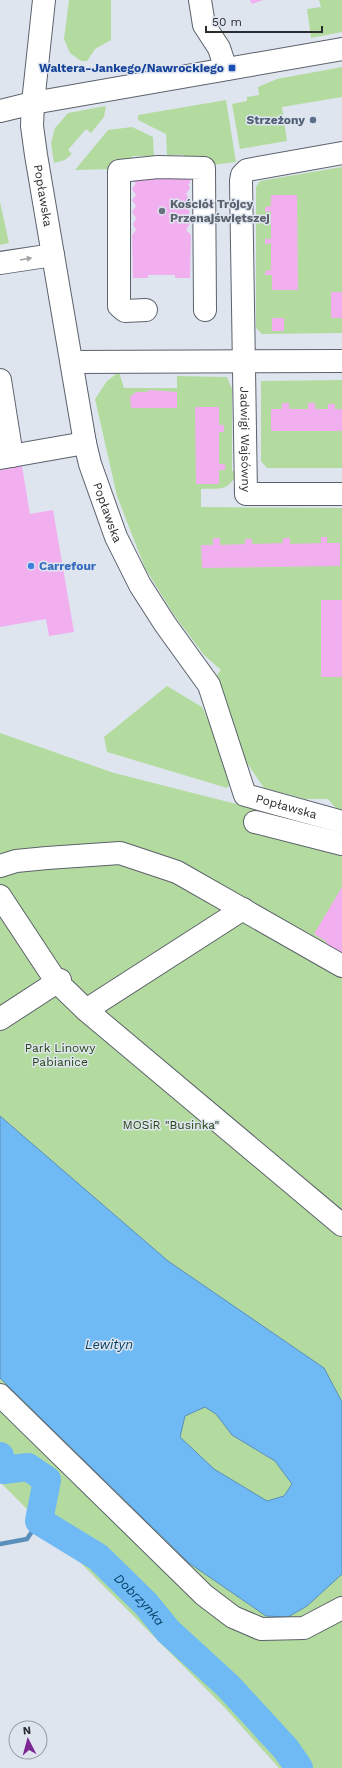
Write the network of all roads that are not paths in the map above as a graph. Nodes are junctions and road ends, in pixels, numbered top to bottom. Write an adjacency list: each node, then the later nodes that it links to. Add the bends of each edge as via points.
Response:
1 (44, 0): 5 (street, Popławska)
2 (200, 0): 4 (street, via 204,25 219,48)
3 (342, 49): 4 (street)
4 (226, 69): 5 (street)
5 (33, 103): 6 (street); 8 (street, Popławska, via 32,126)
6 (0, 110)
7 (342, 153): 12 (street, via 247,170 242,175)
8 (53, 255): 9 (street, one-way to 8); 14 (street, Popławska)
9 (0, 263)
10 (146, 310): 11 (street, via 125,311 119,306 119,171 158,167 204,168)
11 (206, 310)
12 (244, 361): 13 (street); 14 (street); 18 (street, Jadwigi Wajsówny, via 246,494)
13 (342, 361)
14 (72, 362): 16 (street, Popławska)
15 (0, 380): 17 (street)
16 (86, 443): 17 (street); 20 (street, Popławska, via 90,464 116,537 140,585 209,685 245,796)
17 (6, 457)
18 (342, 494)
19 (255, 822): 21 (street)
20 (342, 822)
21 (342, 844)
22 (0, 866): 24 (street, via 16,861 120,853 177,872)
23 (0, 896): 26 (street)
24 (243, 909): 25 (street); 27 (street)
25 (342, 966)
26 (58, 980): 27 (street); 28 (street)
27 (86, 1010): 29 (street)
28 (0, 1019)
29 (342, 1224)
30 (0, 1395): 31 (street, via 204,1595 233,1617 261,1629 304,1628)
31 (342, 1608)

